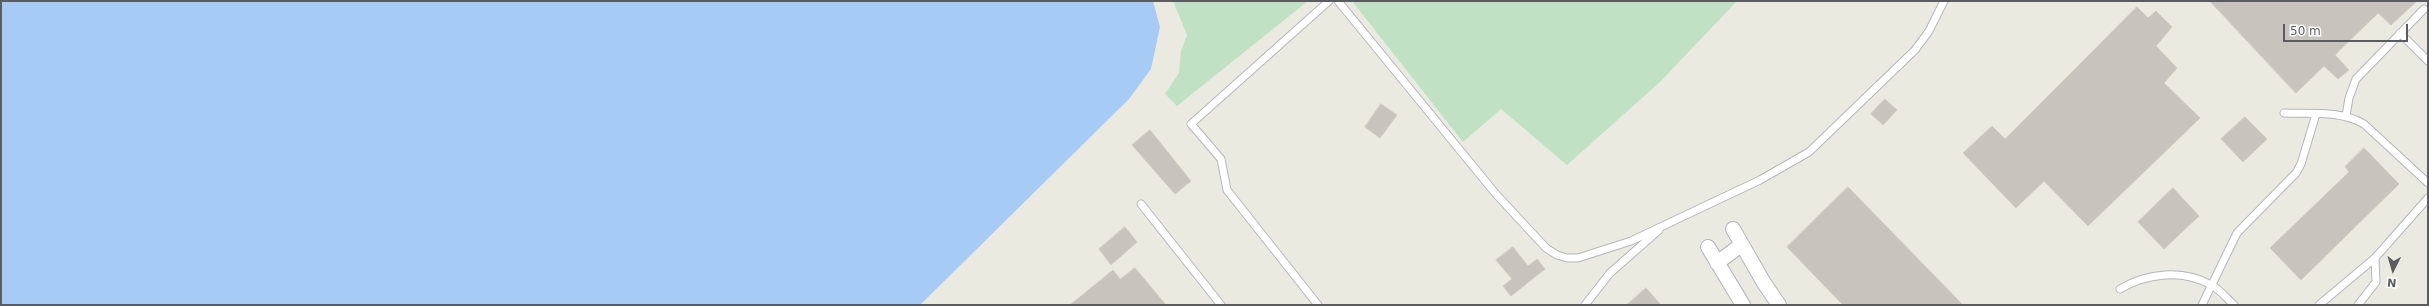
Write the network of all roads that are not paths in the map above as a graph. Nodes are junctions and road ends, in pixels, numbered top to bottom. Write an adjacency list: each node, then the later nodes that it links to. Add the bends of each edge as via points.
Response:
1 (1329, 1): 22 (lane, via 1191,124 1222,159 1227,190)
2 (1338, 1): 13 (lane, via 1495,193 1552,252 1567,258 1578,258 1630,241)
3 (1944, 1): 13 (lane, via 1929,31 1915,50 1809,152 1760,180)
4 (2424, 9): 5 (lane)
5 (2400, 33): 6 (lane); 9 (lane, via 2356,79)
6 (2428, 61)
7 (2284, 113): 8 (lane)
8 (2316, 114): 9 (lane); 19 (lane, via 2299,169 2237,233)
9 (2346, 116): 10 (lane, via 2364,124)
10 (2428, 183)
11 (2428, 198): 17 (lane)
12 (1140, 204): 21 (lane)
13 (1667, 223): 23 (lane, via 1610,273)
14 (1733, 229): 15 (street)
15 (1741, 245): 18 (street); 25 (street)
16 (1708, 247): 18 (street)
17 (2375, 258): 28 (lane); 29 (lane, via 2376,282)
18 (1717, 263): 24 (street)
19 (2212, 285): 20 (lane, via 2193,278 2163,275 2133,281); 26 (lane); 27 (lane)
20 (2120, 289)
21 (1221, 305)
22 (1318, 305)
23 (1585, 305)
24 (1743, 305)
25 (1779, 305)
26 (2202, 305)
27 (2234, 305)
28 (2319, 305)
29 (2358, 305)

